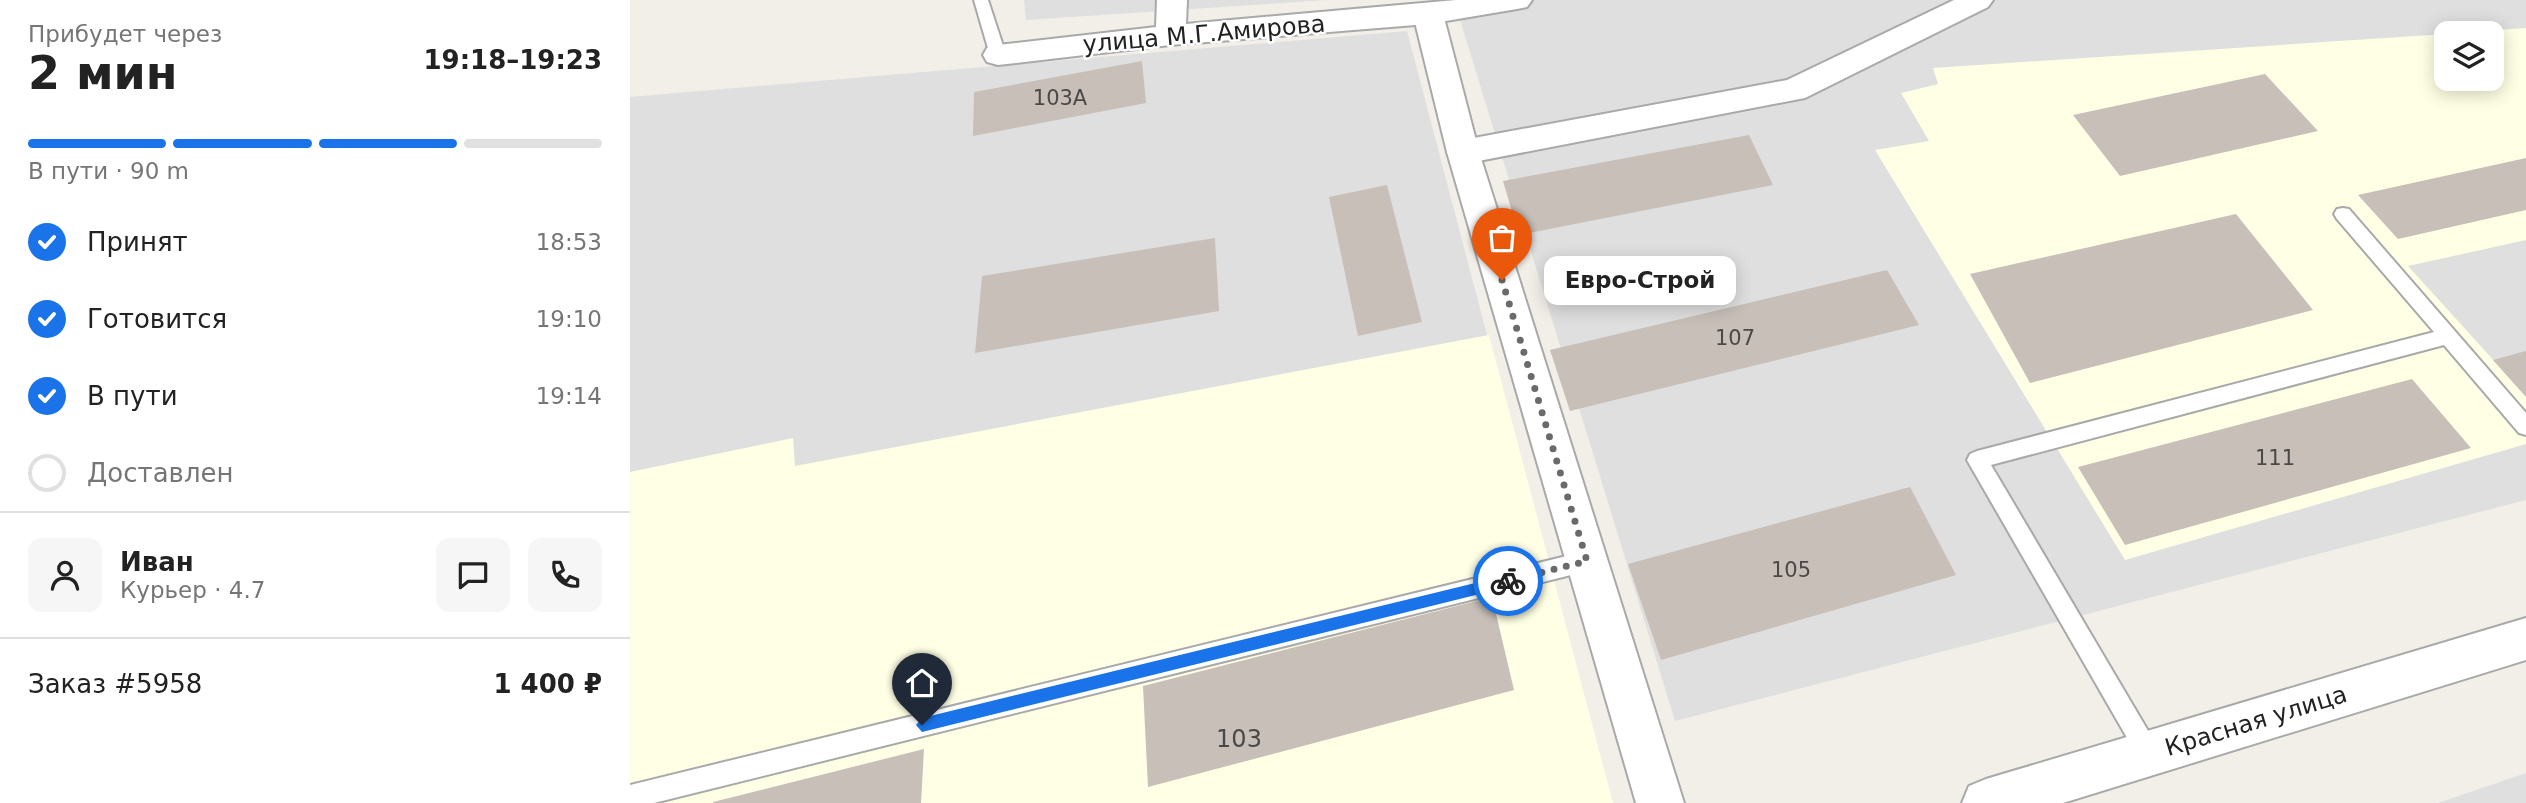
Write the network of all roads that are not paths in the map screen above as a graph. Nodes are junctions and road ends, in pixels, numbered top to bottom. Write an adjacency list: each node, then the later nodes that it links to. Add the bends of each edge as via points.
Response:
1 (981, 0): 7 (lane)
2 (1172, 0): 6 (street)
3 (1517, 0): 5 (street, улица М.Г.Амирова)
4 (1978, 0): 8 (street, via 1794,90)
5 (1428, 14): 6 (street, улица М.Г.Амирова); 8 (street)
6 (1170, 35): 7 (street, улица М.Г.Амирова)
7 (998, 55)
8 (1463, 152): 12 (street)
9 (2343, 214): 10 (lane)
10 (2448, 336): 11 (lane); 14 (lane, via 1978,460)
11 (2526, 427)
12 (1587, 561): 15 (lane); 16 (street)
13 (2526, 639): 14 (street, Красная улица)
14 (2149, 754): 17 (street, Красная улица)
15 (630, 797)
16 (1660, 803)
17 (1986, 803)

